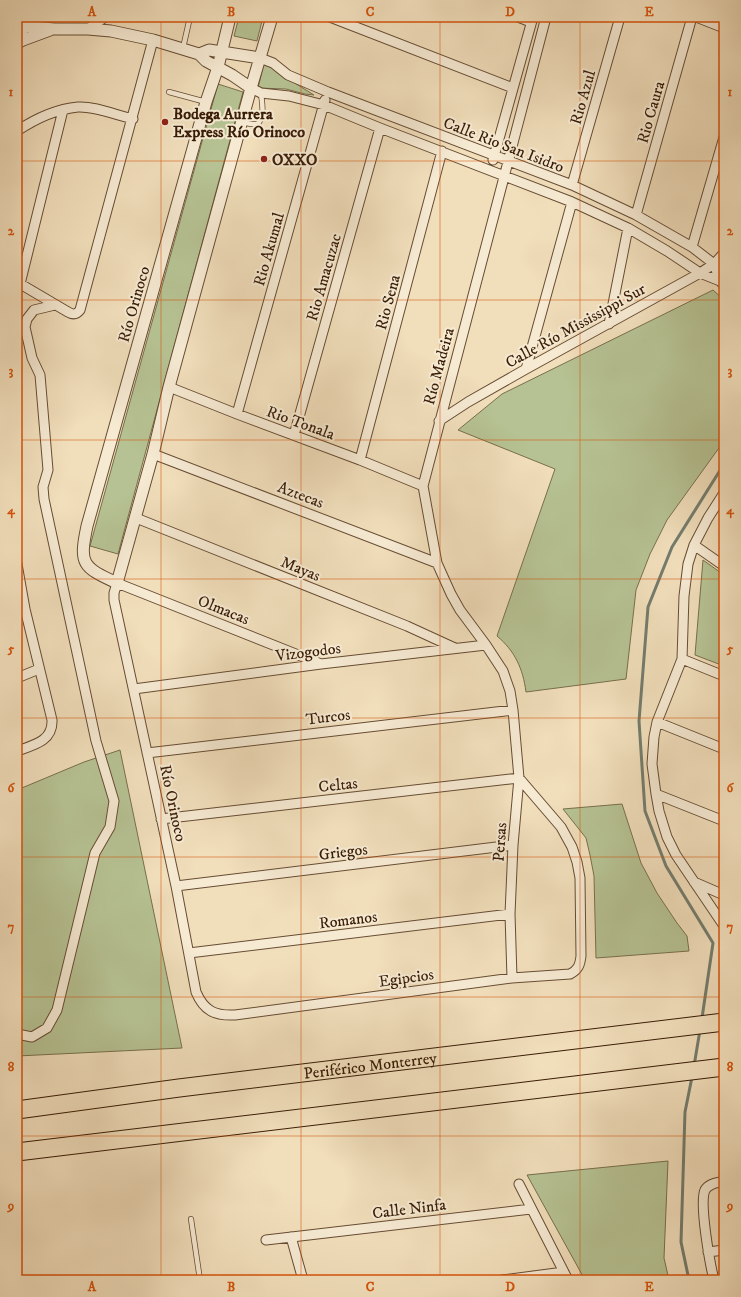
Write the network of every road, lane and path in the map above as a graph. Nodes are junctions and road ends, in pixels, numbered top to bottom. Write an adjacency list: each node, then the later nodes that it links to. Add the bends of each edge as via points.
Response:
1 (105, 17): 13 (street)
2 (190, 17): 18 (lane)
3 (230, 17): 19 (street, Río Orinoco)
4 (272, 17): 21 (street, Río Orinoco)
5 (330, 17): 26 (street)
6 (518, 17): 11 (street)
7 (546, 17): 23 (street, Río Madeira)
8 (620, 17): 43 (street, Rio Azul)
9 (692, 17): 45 (street, Rio Caura)
10 (696, 17): 14 (street)
11 (532, 20): 22 (street)
12 (21, 24): 15 (street); 17 (street)
13 (88, 28): 15 (street); 16 (street)
14 (724, 28)
15 (54, 29): 17 (street)
16 (153, 40): 18 (street); 33 (street)
17 (20, 41)
18 (183, 48): 20 (street)
19 (222, 51): 20 (street, via 209,50); 21 (street); 24 (street, Río Orinoco)
20 (199, 54): 24 (street)
21 (260, 58): 25 (street, Río Orinoco); 28 (street, Calle Rio San Isidro, via 288,75)
22 (521, 60): 23 (street); 26 (street)
23 (534, 63): 40 (street, Río Madeira)
24 (218, 67): 25 (street); 30 (street, Río Orinoco)
25 (251, 88): 29 (street, Calle Rio San Isidro); 34 (street, Río Orinoco)
26 (514, 88): 39 (street)
27 (168, 92): 30 (lane)
28 (328, 92): 31 (street, Rio Akumal); 39 (street, Calle Rio San Isidro)
29 (261, 93): 31 (street, Calle Rio San Isidro, via 290,96); 34 (lane, via 261,120 258,124)
30 (206, 102): 69 (street, Río Orinoco, via 83,542 85,563)
31 (324, 105): 35 (street, Calle Rio San Isidro); 57 (street, Rio Akumal)
32 (63, 110): 33 (street, via 78,107); 36 (street, via 45,116); 51 (street)
33 (133, 119): 53 (street, via 80,310 72,314)
34 (242, 122): 56 (street, Río Orinoco)
35 (380, 128): 38 (street, Calle Rio San Isidro); 59 (street, Rio Amacuzac)
36 (17, 131)
37 (724, 137): 47 (street)
38 (442, 151): 41 (street, Calle Rio San Isidro); 61 (street, Rio Sena)
39 (494, 156): 40 (street, Calle Rio San Isidro); 41 (street)
40 (508, 162): 42 (street, Río Madeira); 43 (street, Calle Rio San Isidro)
41 (490, 170): 42 (street, Calle Rio San Isidro)
42 (505, 175): 44 (street, Calle Rio San Isidro); 58 (street, Río Madeira)
43 (572, 185): 45 (street, Calle Rio San Isidro)
44 (572, 202): 46 (street, Calle Rio San Isidro); 55 (street)
45 (636, 215): 47 (street, Calle Rio San Isidro)
46 (628, 228): 50 (street, Calle Rio San Isidro, via 668,251); 54 (street)
47 (692, 247): 49 (street, Calle Rio San Isidro)
48 (724, 253): 49 (street, Calle Río Mississippi Sur)
49 (714, 264): 50 (street, Calle Río Mississippi Sur); 52 (street, Calle Rio San Isidro)
50 (700, 274): 52 (street, Calle Rio San Isidro); 54 (street, Calle Río Mississippi Sur)
51 (18, 283): 53 (street)
52 (722, 283)
53 (55, 305): 98 (street, via 34,310 27,319 26,327 32,358 40,375 48,470 43,486 44,499 96,741 114,801 110,827 95,853 57,1010 47,1028 32,1037)
54 (609, 324): 55 (street, Calle Río Mississippi Sur)
55 (526, 368): 58 (street, Calle Río Mississippi Sur)
56 (169, 387): 57 (street, Rio Tonala); 60 (street, Río Orinoco)
57 (237, 414): 59 (street, Rio Tonala)
58 (439, 421): 62 (street, Río Madeira)
59 (294, 435): 61 (street, Rio Tonala)
60 (154, 454): 64 (street, Río Orinoco); 66 (street, Aztecas)
61 (360, 460): 62 (street, Rio Tonala)
62 (423, 486): 66 (street, Río Madeira)
63 (724, 493): 65 (street)
64 (136, 518): 69 (street, Río Orinoco); 72 (street, Mayas, via 407,626)
65 (694, 545): 68 (street); 73 (street, via 688,564 685,589)
66 (437, 563): 71 (street, Río Madeira, via 460,610)
67 (17, 564): 70 (street)
68 (724, 566)
69 (117, 583): 74 (street, Olmacas); 78 (street, Río Orinoco, via 114,600)
70 (21, 611): 75 (street)
71 (486, 645): 72 (street, Vizogodos); 79 (street, Río Madeira, via 503,671)
72 (455, 648): 74 (street, Vizogodos)
73 (682, 659): 76 (street); 80 (street)
74 (321, 664): 78 (street, Vizogodos)
75 (39, 669): 77 (street); 82 (street, via 52,727 43,740)
76 (724, 676)
77 (17, 678)
78 (134, 689): 83 (street, Río Orinoco)
79 (513, 710): 83 (street, Turcos); 84 (street, Persas)
80 (657, 722): 81 (street); 85 (street, via 652,758)
81 (724, 749)
82 (17, 751)
83 (147, 753): 86 (street, Río Orinoco)
84 (519, 778): 86 (street, Celtas); 88 (street, Persas); 95 (street, Egipcios, via 561,828 572,847 580,878 581,956 578,968 570,974)
85 (656, 794): 87 (street); 89 (street, via 667,837)
86 (161, 819): 90 (street, Río Orinoco)
87 (724, 821)
88 (513, 845): 90 (street, Griegos); 92 (street, Persas)
89 (694, 882): 91 (street); 93 (street)
90 (176, 886): 94 (street, Río Orinoco)
91 (724, 895)
92 (510, 914): 94 (street, Romanos); 95 (street, Persas)
93 (724, 926)
94 (189, 954): 96 (street, Río Orinoco, via 200,1001 212,1012)
95 (512, 978): 96 (street, Egipcios)
96 (224, 1016)
97 (720, 1022): 100 (highway, Periférico Monterrey)
98 (17, 1034)
99 (724, 1067): 101 (highway)
100 (17, 1110)
101 (17, 1152)
102 (720, 1182): 109 (street, via 708,1186 704,1194)
103 (519, 1184): 104 (street)
104 (531, 1209): 106 (street, Calle Ninfa); 110 (street)
105 (191, 1219): 111 (lane)
106 (291, 1237): 107 (street, Calle Ninfa); 112 (street)
107 (266, 1240)
108 (724, 1250): 109 (street)
109 (708, 1252): 114 (street)
110 (566, 1276): 113 (street)
111 (200, 1280)
112 (303, 1280)
113 (502, 1280)
114 (714, 1280)

